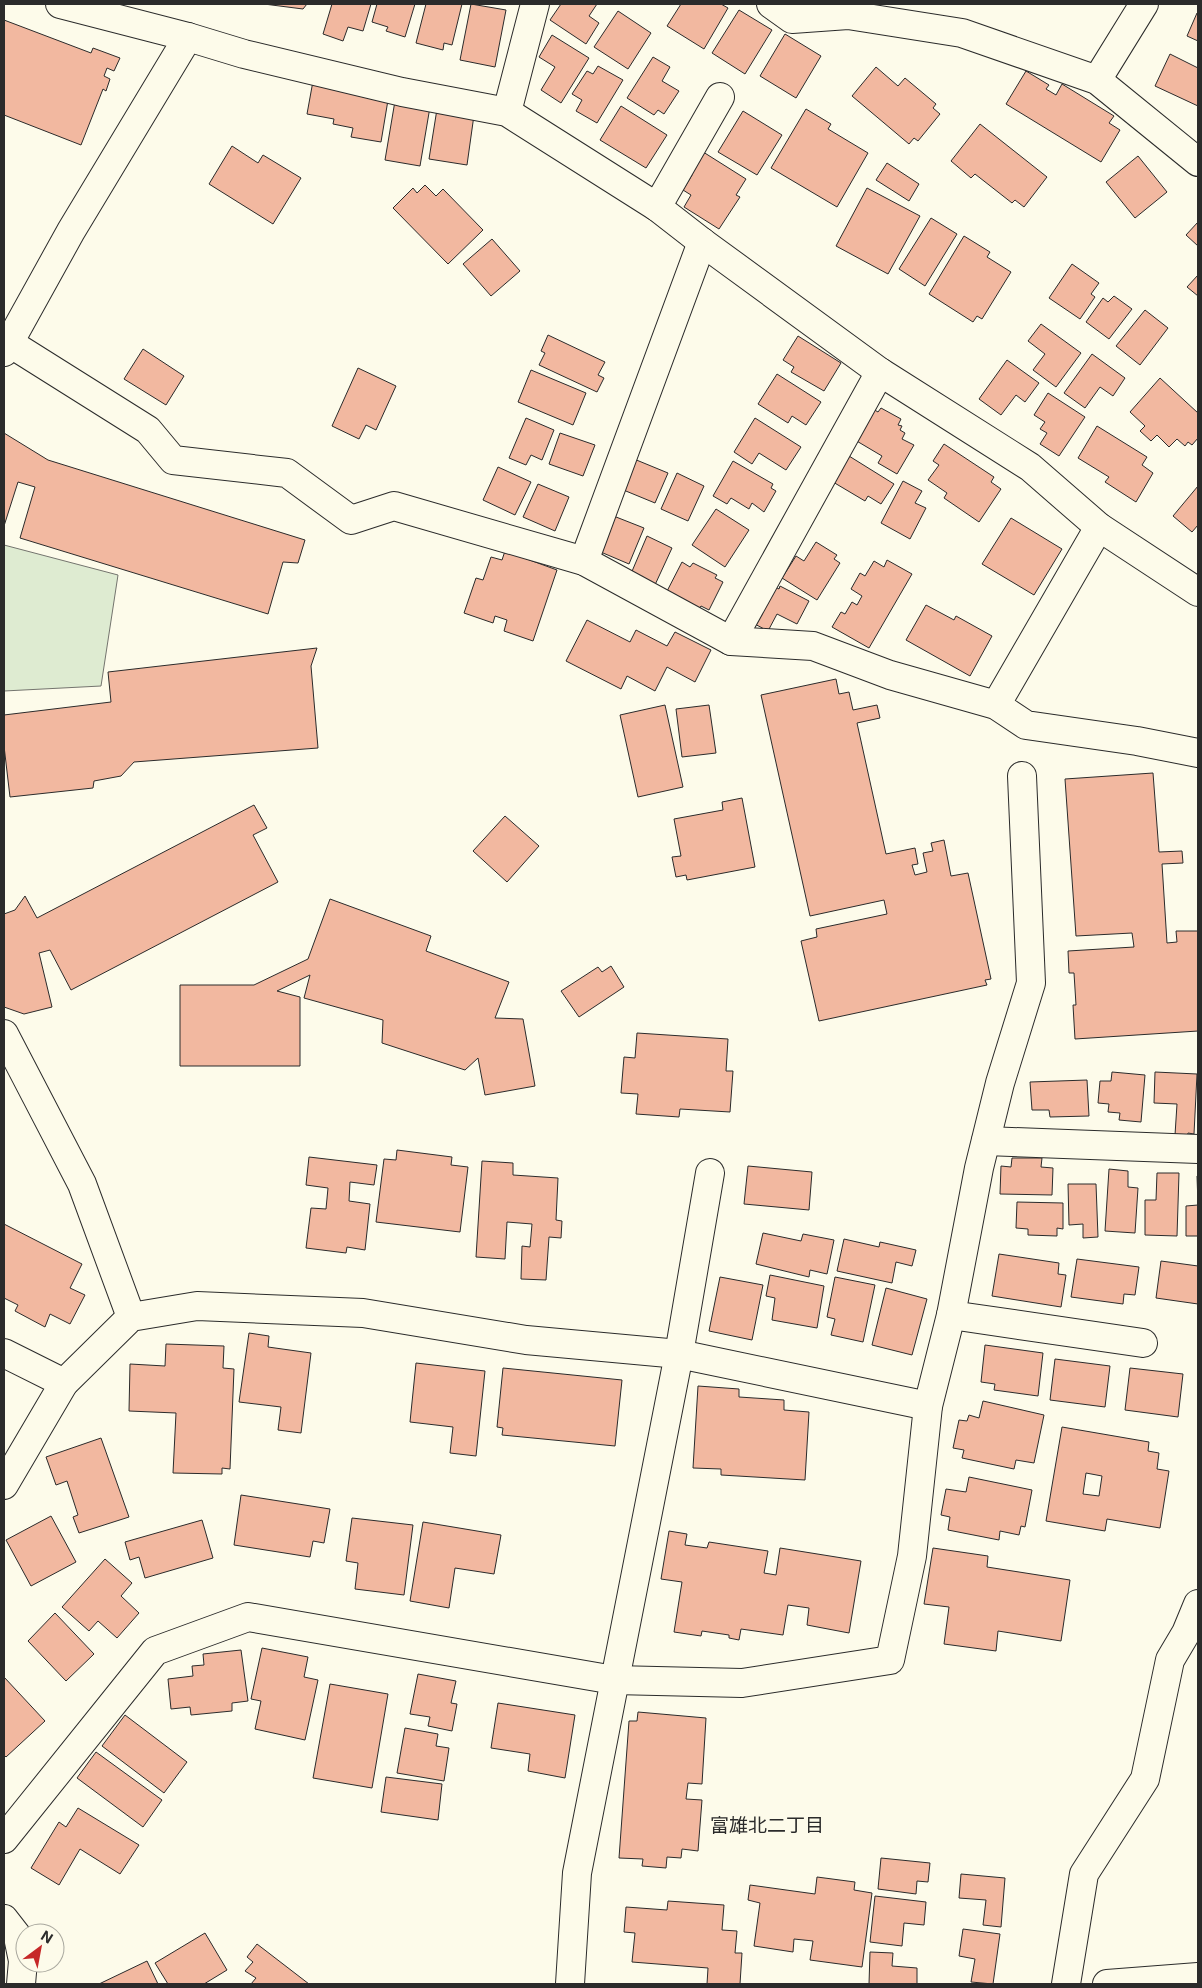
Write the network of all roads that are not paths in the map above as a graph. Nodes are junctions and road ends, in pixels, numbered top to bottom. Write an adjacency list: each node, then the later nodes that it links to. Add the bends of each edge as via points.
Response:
1 (60, 4): 5 (street)
2 (535, 4): 8 (street)
3 (771, 4): 6 (street, via 792,20 848,15 962,33)
4 (1144, 4): 6 (street)
5 (188, 37): 8 (street, via 244,54 402,92); 12 (street, via 71,231)
6 (1097, 80): 9 (street)
7 (720, 97): 10 (street)
8 (507, 112): 10 (street)
9 (1198, 162)
10 (657, 207): 11 (street)
11 (702, 242): 13 (street); 15 (street)
12 (6, 347): 15 (street, via 148,430 173,460 287,473 351,520 394,506)
13 (880, 372): 14 (street, via 1030,467); 17 (street)
14 (1100, 527): 16 (street); 18 (street)
15 (584, 562): 17 (street)
16 (1198, 592)
17 (731, 641): 18 (street, via 813,646 890,675)
18 (996, 705): 19 (street, via 1026,725 1137,740)
19 (1198, 753)
20 (1022, 776): 22 (street, via 1030,983)
21 (4, 1034): 26 (street, via 82,1184)
22 (986, 1141): 23 (street); 25 (street)
23 (1198, 1149)
24 (710, 1173): 29 (street)
25 (952, 1315): 27 (street); 31 (street)
26 (131, 1317): 29 (street, via 197,1306 363,1313 526,1340); 30 (street)
27 (1143, 1342)
28 (4, 1353): 30 (street)
29 (679, 1354): 31 (street); 35 (street)
30 (64, 1383): 32 (street)
31 (928, 1406): 35 (street, via 912,1556 890,1660 742,1683)
32 (4, 1485)
33 (1198, 1604): 34 (street)
34 (1192, 1637): 41 (street, via 1170,1660 1145,1779 1084,1874)
35 (614, 1680): 36 (street, via 248,1617 155,1651); 40 (street, via 577,1873)
36 (4, 1839)
37 (4, 1919): 39 (street, via 18,1937 23,1961)
38 (1198, 1977): 42 (street)
39 (21, 1984)
40 (570, 1984)
41 (1066, 1984)
42 (1107, 1984)

